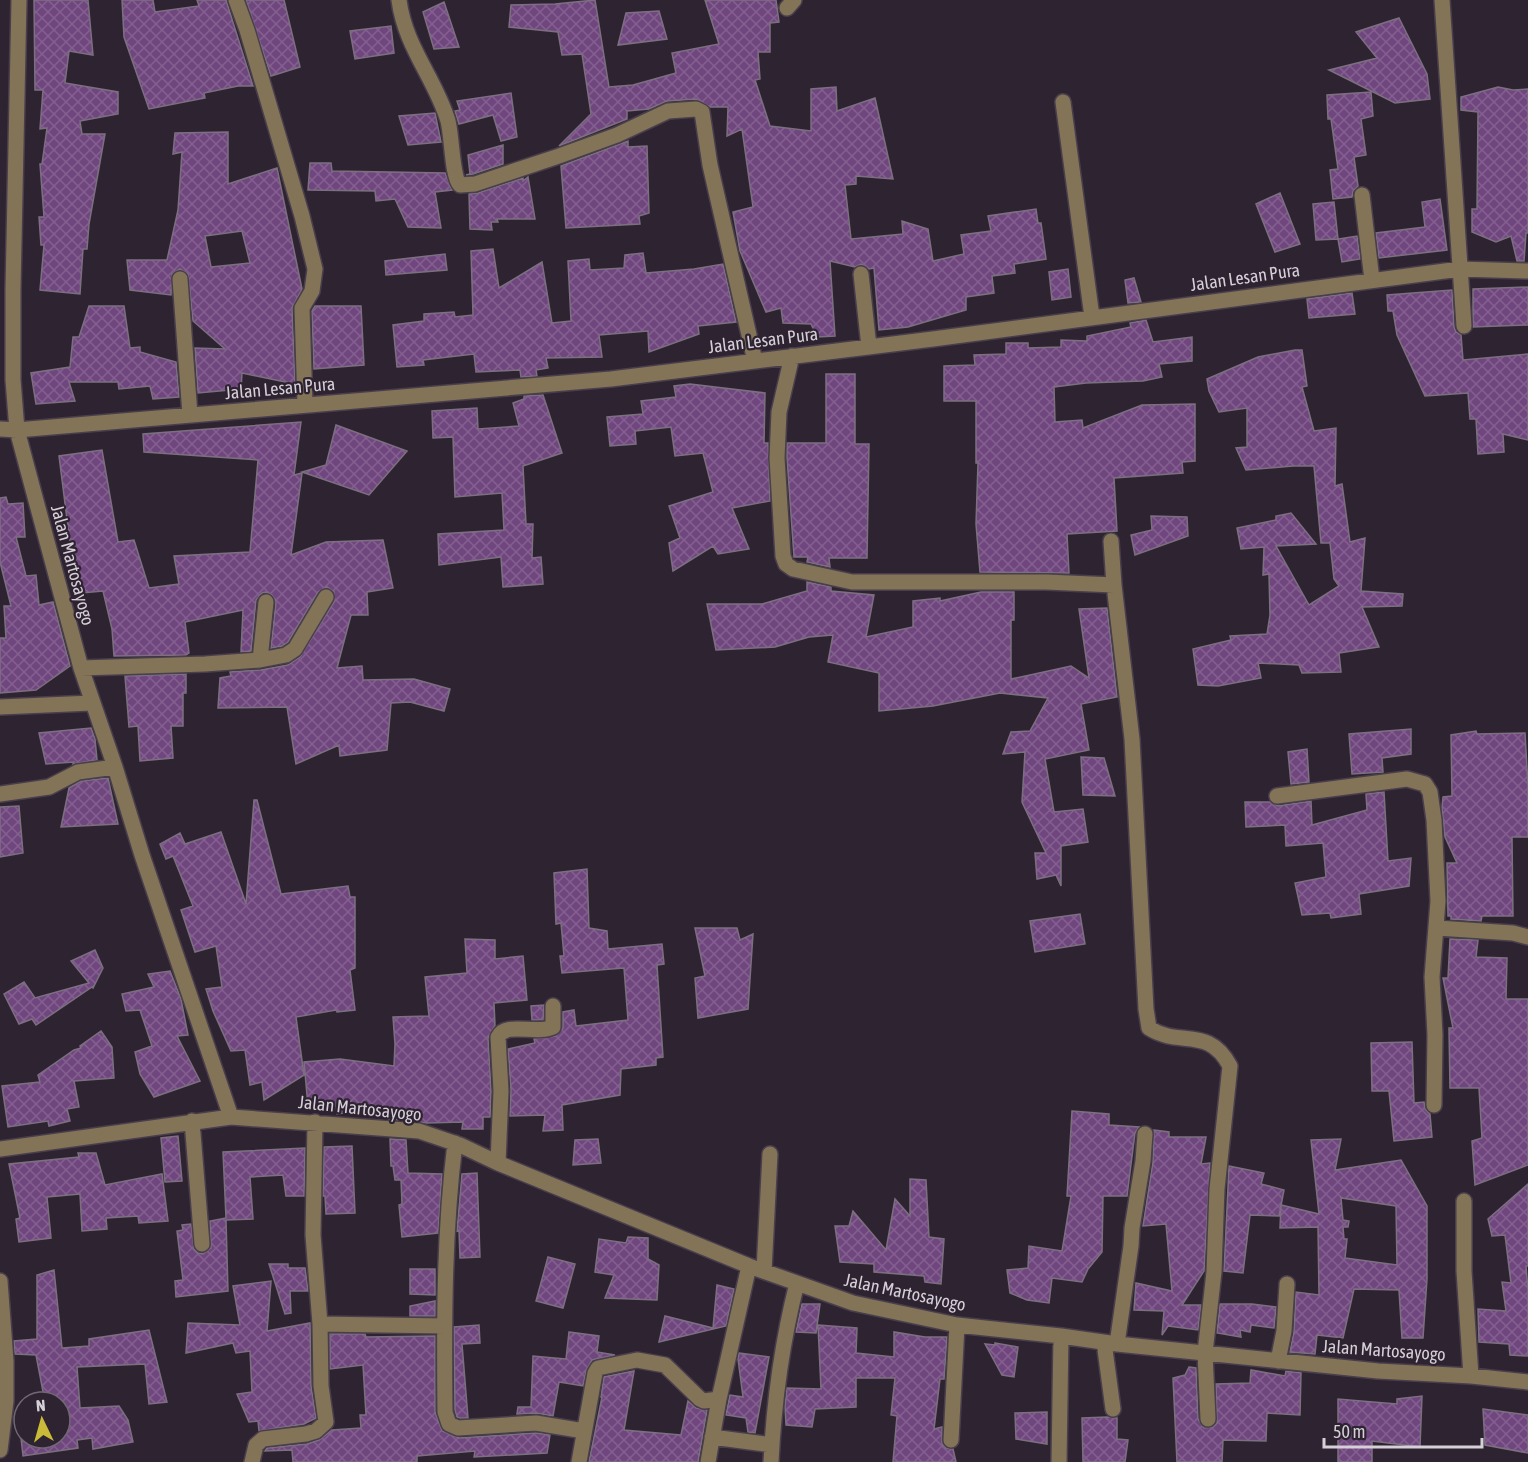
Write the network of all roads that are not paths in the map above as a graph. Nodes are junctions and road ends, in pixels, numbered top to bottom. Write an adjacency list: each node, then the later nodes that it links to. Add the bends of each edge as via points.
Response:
1 (19, 0): 20 (street, Jalan Martosayogo, via 13,290)
2 (236, 0): 17 (street, via 315,269 312,291 302,308)
3 (399, 0): 16 (street, via 407,36 445,113 453,144 455,176 460,185 475,184 560,156 668,111 702,112 710,165)
4 (1442, 0): 7 (street)
5 (1063, 102): 12 (street)
6 (1362, 195): 11 (street)
7 (1460, 269): 8 (street, Jalan Lesan Pura); 11 (street, Jalan Lesan Pura); 13 (street)
8 (1528, 271)
9 (861, 274): 14 (street)
10 (180, 279): 18 (street)
11 (1372, 280): 12 (street, Jalan Lesan Pura)
12 (1092, 317): 14 (street, Jalan Lesan Pura)
13 (1464, 326)
14 (869, 347): 15 (street, Jalan Lesan Pura)
15 (792, 356): 16 (street, Jalan Lesan Pura); 22 (street, via 779,412 777,458 783,556 793,569 852,582)
16 (755, 361): 17 (street, Jalan Lesan Pura, via 611,379)
17 (305, 405): 18 (street, Jalan Lesan Pura)
18 (190, 415): 20 (street, Jalan Lesan Pura)
19 (0, 429): 20 (street, Jalan Lesan Pura)
20 (17, 430): 26 (street, Jalan Martosayogo)
21 (1111, 541): 22 (street)
22 (1114, 585): 56 (street, via 1132,740 1149,1028 1159,1035 1206,1041 1222,1052 1230,1066)
23 (326, 597): 25 (street, via 295,649)
24 (266, 602): 25 (street)
25 (261, 660): 26 (street)
26 (81, 668): 27 (street, Jalan Martosayogo)
27 (92, 703): 28 (street); 29 (street, Jalan Martosayogo)
28 (0, 707)
29 (115, 767): 30 (street, via 78,772 48,787); 36 (street, Jalan Martosayogo)
30 (0, 794)
31 (1277, 796): 32 (street, via 1399,779 1425,784 1434,820)
32 (1437, 928): 33 (street); 35 (street, via 1432,977)
33 (1528, 937)
34 (553, 1006): 43 (street, via 553,1027 535,1031 508,1029 498,1037)
35 (1434, 1106)
36 (231, 1117): 37 (street, Jalan Martosayogo); 38 (street, Jalan Martosayogo)
37 (192, 1121): 41 (street, Jalan Martosayogo); 45 (street)
38 (315, 1122): 40 (street, Jalan Martosayogo, via 419,1131); 51 (street, via 312,1235)
39 (1145, 1134): 55 (street, via 1131,1246)
40 (455, 1143): 43 (street, Jalan Martosayogo); 53 (street, via 446,1230)
41 (0, 1149)
42 (770, 1154): 47 (street)
43 (498, 1163): 46 (street, Jalan Martosayogo)
44 (1464, 1201): 58 (street)
45 (202, 1244)
46 (749, 1266): 47 (street, Jalan Martosayogo); 60 (street)
47 (764, 1271): 49 (street, Jalan Martosayogo)
48 (0, 1281): 67 (street, via 6,1401)
49 (797, 1283): 52 (street, Jalan Martosayogo, via 853,1303); 66 (street, via 785,1328)
50 (1287, 1284): 57 (street)
51 (320, 1324): 53 (street); 68 (street, via 326,1422 306,1434 263,1439 256,1445)
52 (957, 1324): 54 (street, Jalan Martosayogo); 65 (street)
53 (444, 1326): 63 (street, via 445,1412 449,1424 458,1428 536,1423)
54 (1061, 1336): 55 (street, Jalan Martosayogo); 72 (street)
55 (1110, 1343): 56 (street, Jalan Martosayogo); 61 (street)
56 (1204, 1353): 57 (street, Jalan Martosayogo); 62 (street)
57 (1278, 1361): 58 (street, Jalan Martosayogo)
58 (1471, 1376): 59 (street, Jalan Martosayogo)
59 (1528, 1382)
60 (719, 1399): 63 (street, via 700,1400 665,1365 637,1360 608,1365 595,1373); 64 (street)
61 (1113, 1409)
62 (1208, 1419)
63 (584, 1431): 69 (street)
64 (712, 1437): 66 (street); 70 (street)
65 (951, 1440)
66 (772, 1444): 71 (street)
67 (0, 1450)
68 (252, 1462)
69 (579, 1462)
70 (708, 1462)
71 (771, 1462)
72 (1059, 1462)

